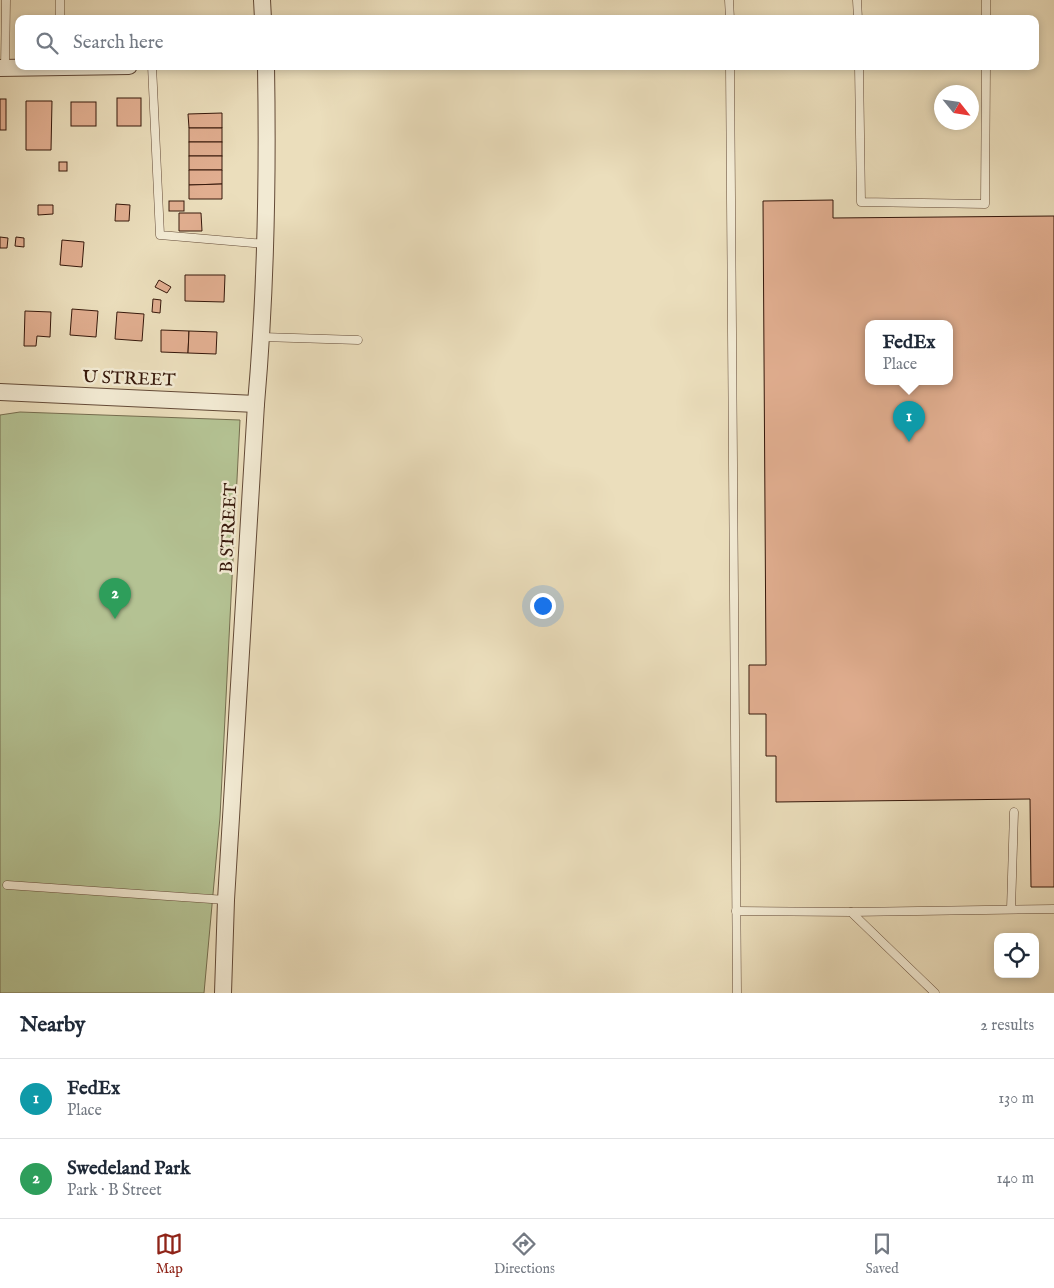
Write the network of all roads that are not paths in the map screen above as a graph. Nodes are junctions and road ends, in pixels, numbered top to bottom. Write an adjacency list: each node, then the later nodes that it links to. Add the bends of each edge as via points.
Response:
1 (6, 0): 12 (lane)
2 (60, 0): 7 (lane)
3 (262, 0): 8 (street)
4 (730, 0): 9 (lane)
5 (857, 0): 10 (lane)
6 (986, 0): 11 (lane)
7 (60, 15)
8 (263, 15)
9 (730, 15)
10 (858, 15)
11 (986, 15)
12 (2, 68): 13 (street)
13 (15, 68)
14 (152, 70): 19 (lane, via 160,235)
15 (266, 70): 19 (street, B STREET)
16 (730, 70): 29 (lane)
17 (859, 70): 18 (lane, via 861,202 985,204)
18 (986, 70)
19 (266, 244): 20 (street, B STREET)
20 (262, 337): 21 (lane); 23 (street, B STREET)
21 (358, 340)
22 (0, 392): 23 (street, U STREET)
23 (256, 404): 26 (street, B STREET)
24 (1014, 812): 27 (lane)
25 (6, 885): 26 (lane)
26 (226, 900): 31 (street, B STREET)
27 (1011, 909): 28 (lane); 30 (lane)
28 (1054, 909)
29 (736, 911): 30 (lane); 32 (lane)
30 (851, 912): 33 (lane)
31 (223, 993)
32 (737, 993)
33 (935, 993)

